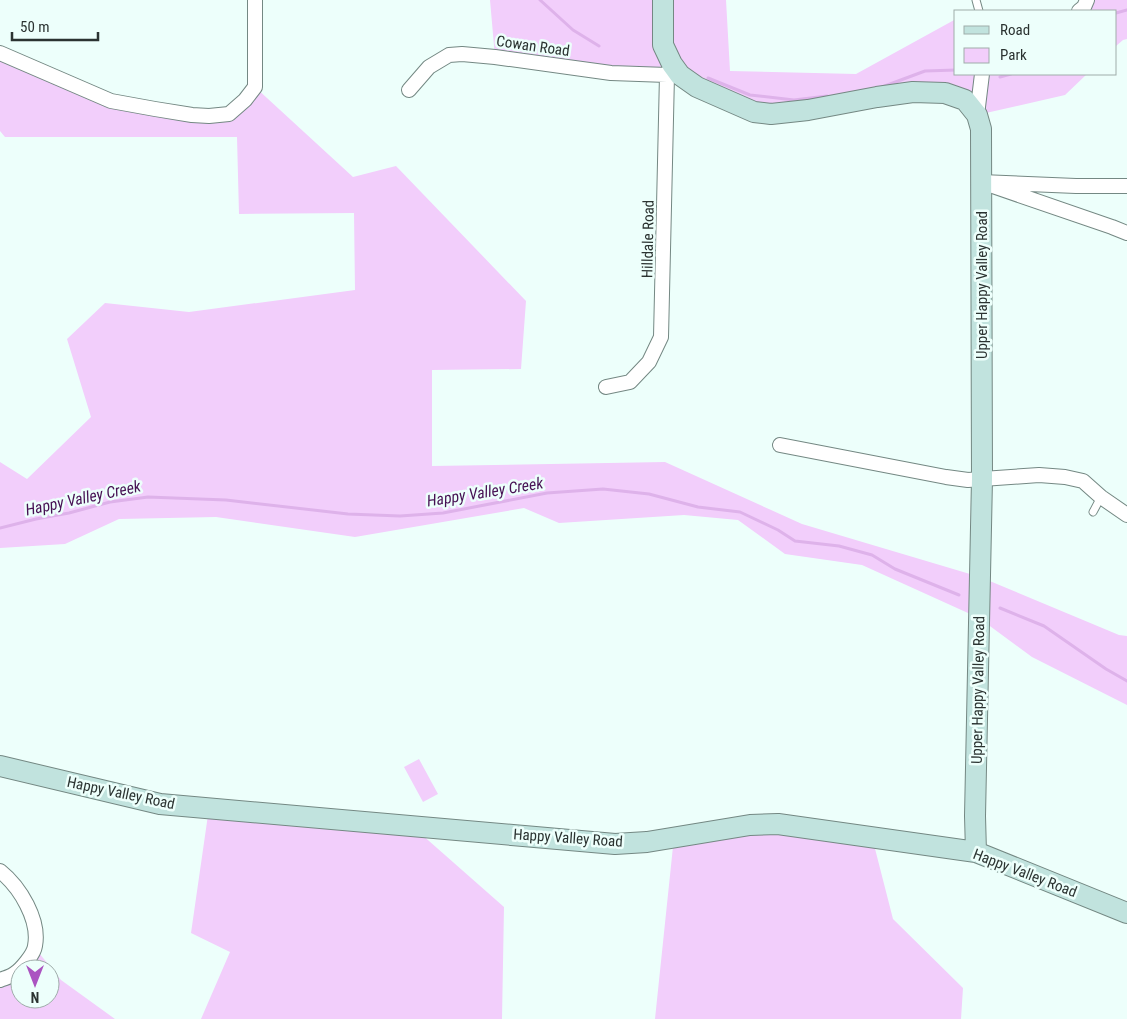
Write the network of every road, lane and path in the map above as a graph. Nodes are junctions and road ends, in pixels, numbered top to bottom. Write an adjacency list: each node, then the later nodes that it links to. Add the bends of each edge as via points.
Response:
1 (255, 0): 3 (street, via 255,87 246,100 229,114 192,115 111,101)
2 (662, 0): 4 (street, via 663,44)
3 (0, 53)
4 (669, 69): 6 (street, Cowan Road, via 611,73 495,57 449,55 429,67); 7 (street, via 697,87 754,112 771,114 808,110 913,92 952,95 965,100); 11 (street, Hilldale Road, via 661,338 649,362 630,382)
5 (982, 75): 7 (street)
6 (409, 90)
7 (977, 114): 8 (street, Upper Happy Valley Road, via 982,129)
8 (982, 182): 9 (street); 10 (street); 13 (street, Upper Happy Valley Road)
9 (1127, 186)
10 (1127, 234)
11 (606, 386)
12 (780, 445): 13 (street, via 946,477)
13 (982, 479): 14 (street, via 1039,475 1066,477 1083,481); 18 (street, Upper Happy Valley Road)
14 (1101, 497): 15 (lane); 16 (street)
15 (1093, 512)
16 (1127, 515)
17 (0, 766): 18 (street, Happy Valley Road, via 160,804 615,844 778,824)
18 (976, 852): 20 (street, Happy Valley Road)
19 (0, 871): 21 (street, via 18,889 29,909 36,948 15,974)
20 (1127, 912)
21 (0, 980)

